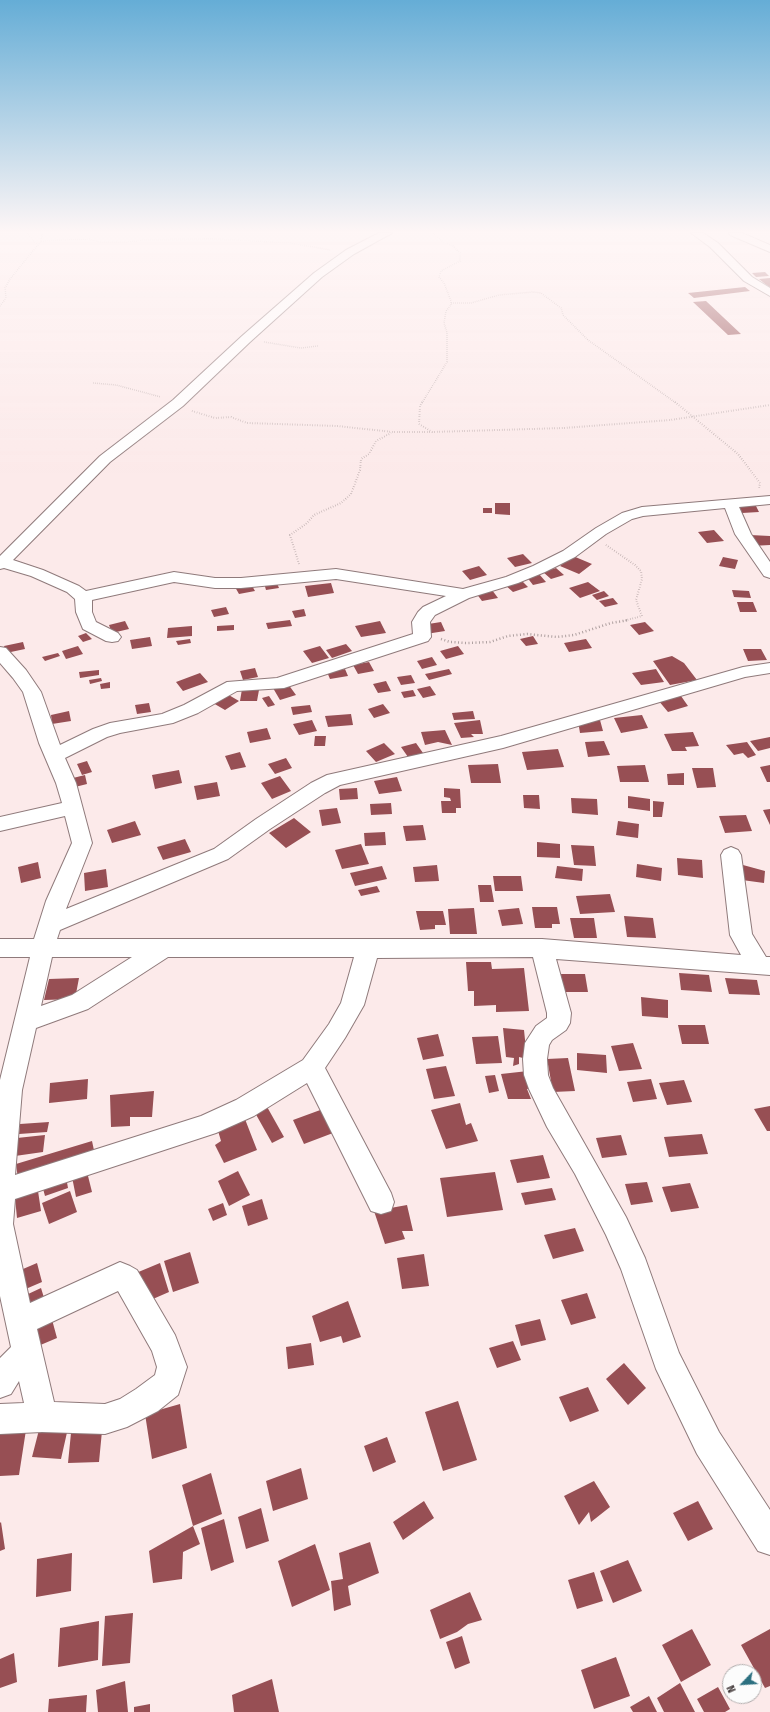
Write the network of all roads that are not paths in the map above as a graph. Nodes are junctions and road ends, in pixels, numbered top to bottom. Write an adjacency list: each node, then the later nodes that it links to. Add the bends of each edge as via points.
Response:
1 (275, 313): 4 (street, via 178,403 105,459 17,550)
2 (763, 501): 3 (street)
3 (730, 503): 5 (street, via 743,534); 6 (street, via 642,512 627,516 569,554 539,569 512,580)
4 (1, 563): 7 (street, via 54,579 73,589)
5 (770, 573)
6 (463, 594): 7 (street, via 344,574 241,583 215,583 174,577); 11 (street, via 424,616 421,622 422,637 278,684 233,686 191,709 166,719 117,727)
7 (83, 598): 8 (street, via 89,626)
8 (112, 637)
9 (0, 652): 11 (street, via 32,692)
10 (770, 668): 15 (street, via 742,672 503,742 334,780 263,824 221,854)
11 (54, 756): 12 (street)
12 (73, 807): 13 (street); 15 (street, via 82,843 64,884)
13 (0, 824)
14 (731, 855): 21 (street, via 741,935)
15 (51, 924): 17 (street)
16 (0, 948): 17 (street)
17 (43, 948): 19 (street); 22 (street)
18 (542, 948): 20 (street); 21 (street); 32 (street, via 559,1013 558,1023 544,1033 537,1043 536,1076 547,1102 616,1226 635,1268 666,1359 708,1442)
19 (162, 949): 20 (street); 22 (street, via 80,1002)
20 (368, 949): 23 (street, via 352,1005)
21 (764, 965)
22 (26, 1022): 24 (street, via 10,1090)
23 (312, 1067): 24 (street, via 244,1108 207,1125); 25 (street)
24 (2, 1191): 26 (street)
25 (381, 1202)
26 (0, 1225): 27 (street)
27 (21, 1322): 28 (street); 30 (street, via 120,1276 127,1280 165,1345 172,1367 167,1384 127,1412 104,1418)
28 (27, 1352): 29 (street, via 8,1370); 30 (street)
29 (0, 1384)
30 (42, 1417): 31 (street)
31 (0, 1419)
32 (770, 1539)

